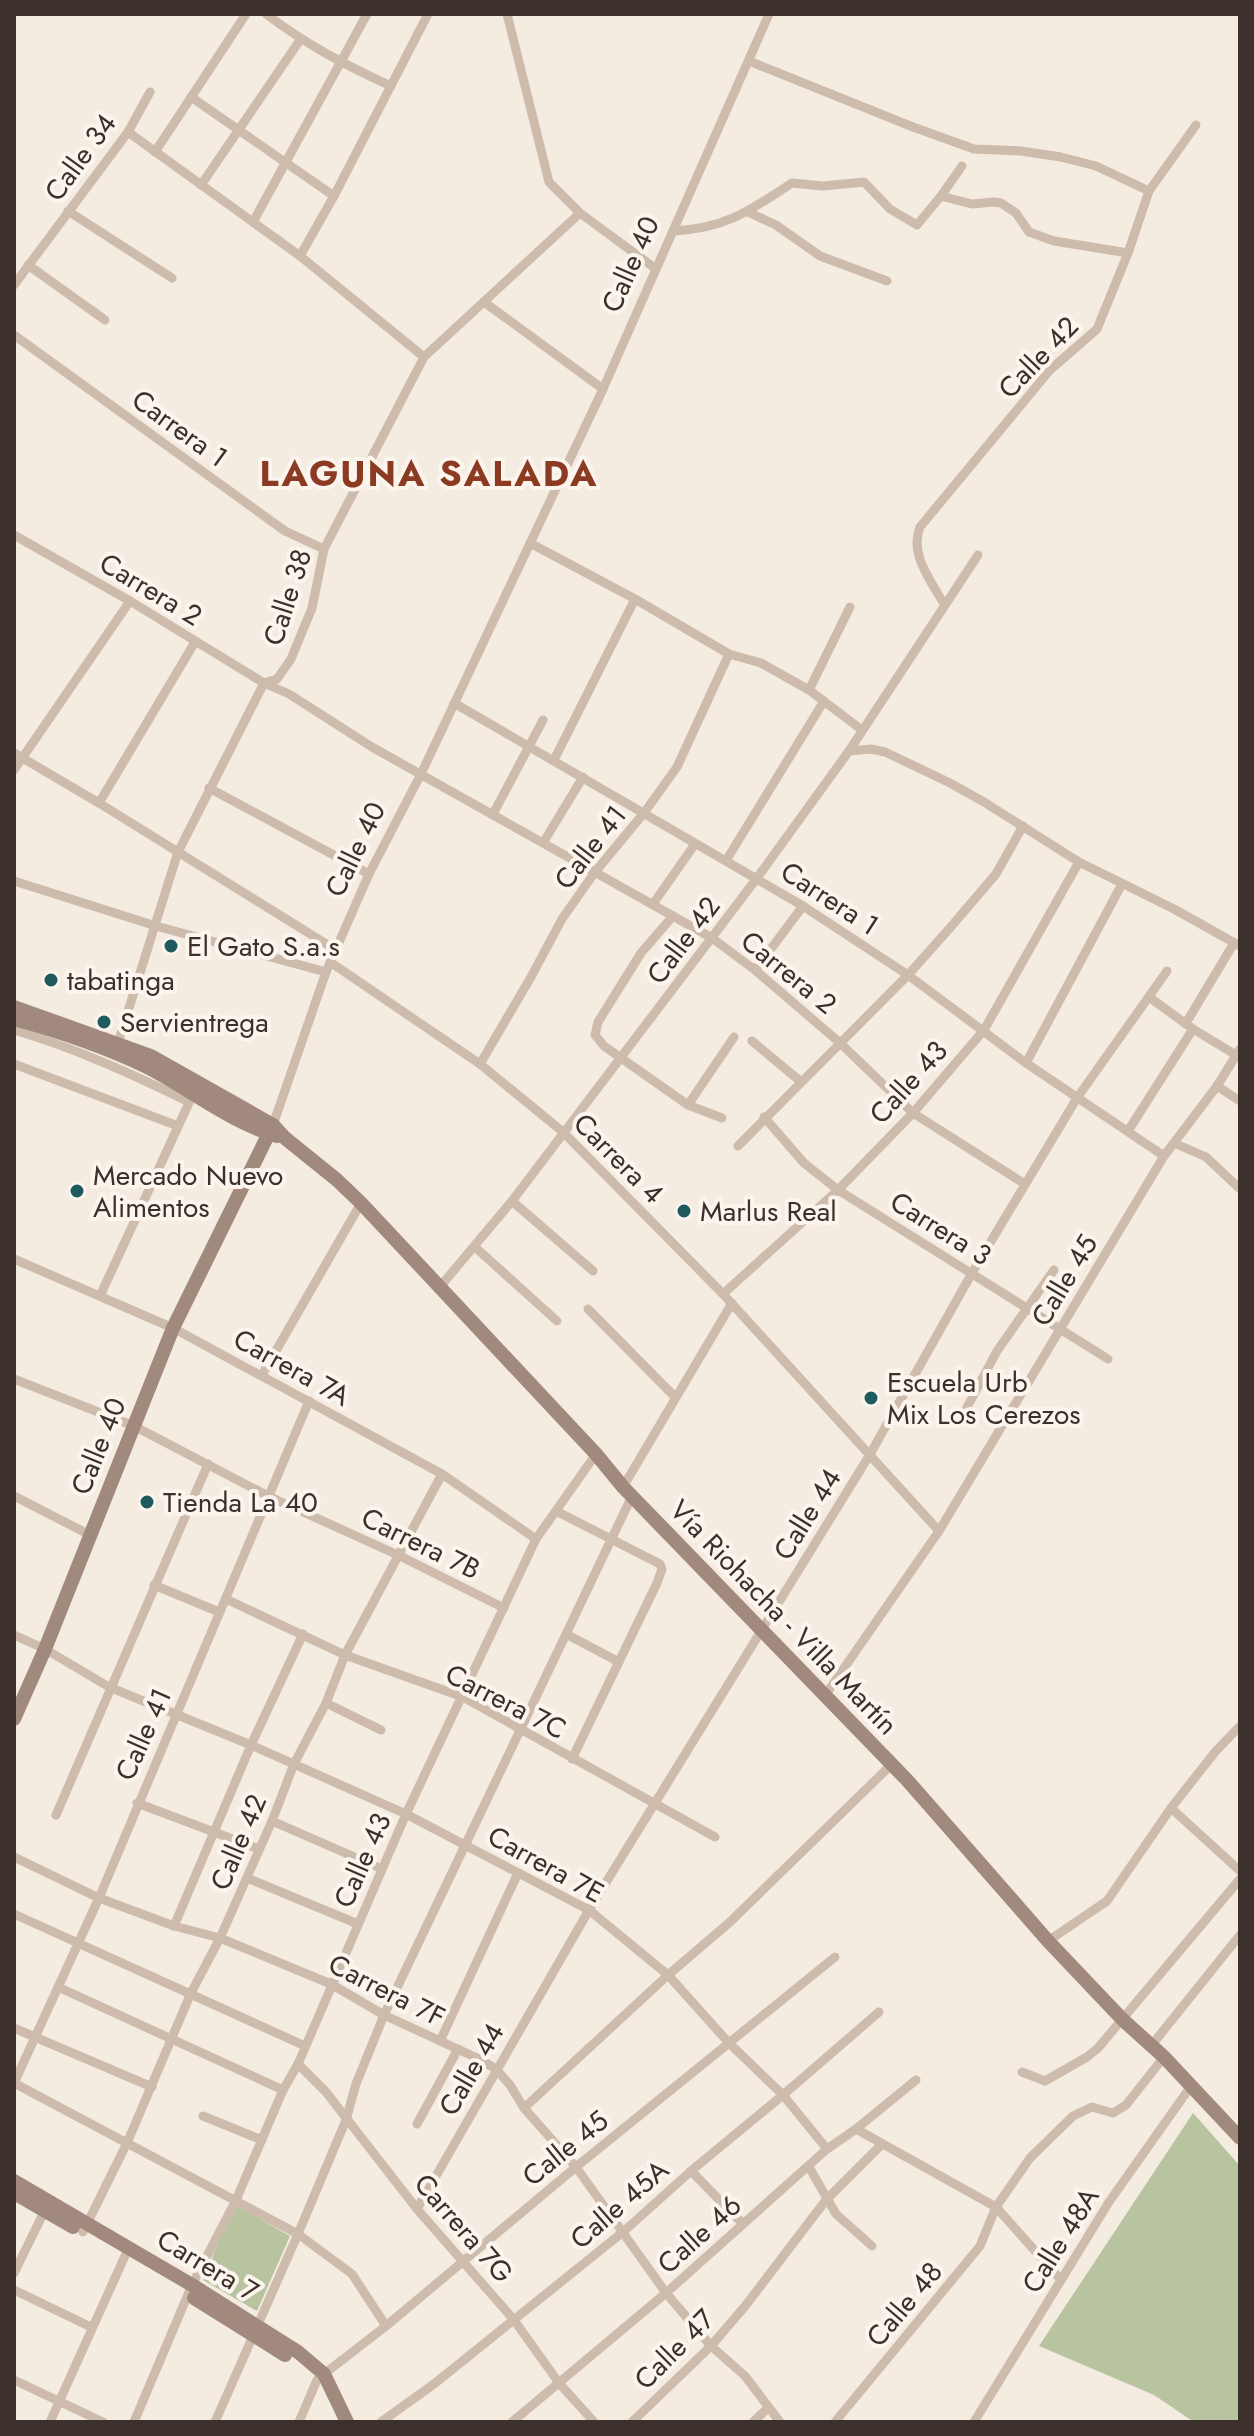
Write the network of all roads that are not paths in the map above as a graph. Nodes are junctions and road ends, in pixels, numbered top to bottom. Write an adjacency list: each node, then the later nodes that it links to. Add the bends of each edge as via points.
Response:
1 (246, 14): 12 (street)
2 (266, 14): 7 (street)
3 (367, 14): 9 (street)
4 (428, 14): 10 (street)
5 (507, 14): 25 (street, via 549,182)
6 (769, 14): 8 (street, Calle 40)
7 (300, 40): 9 (street); 14 (street)
8 (749, 61): 20 (street, via 974,149 1061,157 1096,166); 27 (street, Calle 40)
9 (340, 63): 10 (street); 17 (street)
10 (391, 86): 21 (street)
11 (150, 92): 15 (street, Calle 34)
12 (191, 97): 14 (street); 16 (street)
13 (1196, 125): 20 (street, Calle 42)
14 (238, 131): 17 (street); 19 (street)
15 (128, 132): 16 (street); 23 (street, Calle 34)
16 (155, 152): 19 (street)
17 (285, 164): 21 (street); 26 (street)
18 (962, 166): 22 (street)
19 (201, 185): 26 (street)
20 (1149, 191): 28 (street, Calle 42)
21 (334, 196): 29 (street)
22 (941, 196): 24 (street, via 917,225 859,181 792,183); 28 (street, via 972,204 1001,203 1029,232)
23 (68, 211): 30 (street, Calle 34); 32 (street)
24 (748, 212): 27 (street, via 699,230); 33 (street, via 820,256)
25 (580, 213): 31 (street); 35 (street, Calle 38)
26 (253, 222): 29 (street)
27 (673, 231): 31 (street, Calle 40)
28 (1128, 253): 46 (street, Calle 42, via 1097,329 1050,370 920,527 917,555)
29 (300, 256): 38 (street)
30 (28, 265): 34 (street, Calle 34); 36 (street)
31 (656, 269): 39 (street, Calle 40)
32 (172, 278)
33 (887, 281)
34 (14, 285)
35 (484, 302): 38 (street, Calle 38); 39 (street)
36 (105, 320)
37 (14, 335): 42 (street, Carrera 1, via 285,531)
38 (424, 357): 42 (street, Calle 38)
39 (603, 389): 41 (street, Calle 40)
40 (14, 535): 45 (street, Carrera 2)
41 (530, 543): 44 (street); 53 (street, Calle 40)
42 (324, 549): 50 (street, Calle 38, via 312,608 291,659 277,679)
43 (978, 555): 46 (street, Calle 42)
44 (635, 599): 49 (street); 59 (street)
45 (130, 601): 48 (street, Carrera 2); 58 (street)
46 (944, 604): 55 (street, Calle 42)
47 (850, 607): 51 (street)
48 (195, 642): 50 (street, Carrera 2); 64 (street)
49 (729, 654): 51 (street, via 761,663); 65 (street, Calle 41, via 677,767)
50 (264, 683): 61 (street, Carrera 2); 63 (street, Calle 38)
51 (809, 690): 52 (street)
52 (824, 701): 55 (street); 71 (street)
53 (454, 703): 56 (street, Carrera 1); 61 (street, Calle 40)
54 (543, 720): 56 (street)
55 (862, 730): 57 (street, Calle 42)
56 (529, 746): 59 (street, Carrera 1); 66 (street)
57 (849, 751): 67 (street, via 885,752); 75 (street, Calle 42)
58 (18, 756): 60 (street); 64 (street)
59 (554, 760): 62 (street, Carrera 1)
60 (14, 770)
61 (421, 774): 66 (street, Carrera 2); 74 (street, Calle 40)
62 (583, 777): 65 (street, Carrera 1); 68 (street)
63 (209, 788): 70 (street, Calle 38); 74 (street)
64 (99, 803): 70 (street)
65 (644, 813): 69 (street, Carrera 1); 73 (street, Calle 41)
66 (493, 814): 68 (street, Carrera 2)
67 (1023, 826): 72 (street); 88 (street, via 996,874)
68 (543, 843): 73 (street, Carrera 2)
69 (695, 844): 71 (street, Carrera 1); 78 (street)
70 (178, 852): 81 (street, Calle 38); 84 (street)
71 (727, 859): 75 (street, Carrera 1)
72 (1079, 862): 77 (street); 94 (street, Calle 43)
73 (595, 872): 78 (street, Carrera 2); 103 (street, Calle 41, via 562,919)
74 (369, 874): 84 (street, Calle 40)
75 (757, 878): 79 (street, Carrera 1); 82 (street, Calle 42)
76 (14, 881): 81 (street, Carrera 4)
77 (1122, 884): 83 (street); 101 (street)
78 (653, 904): 80 (street, Carrera 2)
79 (803, 906): 86 (street); 88 (street, Carrera 1)
80 (673, 916): 82 (street, Carrera 2); 100 (street, via 641,953 598,1022 595,1035)
81 (156, 926): 85 (street, Carrera 4); 98 (street, Calle 38)
82 (712, 938): 86 (street, Carrera 2); 100 (street, Calle 42)
83 (1237, 944): 92 (street)
84 (336, 950): 85 (street, Calle 40)
85 (328, 967): 103 (street, Carrera 4); 114 (street, Calle 40)
86 (755, 970): 97 (street, Carrera 2)
87 (1167, 971): 89 (street, Calle 44)
88 (908, 975): 94 (street, Carrera 1); 97 (street)
89 (1149, 997): 92 (street); 107 (street, Calle 44)
90 (14, 1007): 98 (main road)
91 (14, 1019): 106 (main road, via 115,1053)
92 (1190, 1026): 99 (street); 115 (street)
93 (14, 1030): 106 (street, via 143,1079)
94 (984, 1030): 101 (street, Carrera 1); 110 (street, Calle 43)
95 (734, 1037): 109 (street)
96 (752, 1041): 104 (street)
97 (839, 1042): 104 (street); 110 (street, Carrera 2)
98 (118, 1043): 106 (main road, via 151,1056)
99 (1238, 1052): 105 (street, Calle 45)
100 (621, 1057): 109 (street); 116 (street, Calle 42)
101 (1026, 1063): 107 (street, Carrera 1)
102 (14, 1064): 113 (street)
103 (480, 1064): 116 (street, Carrera 4)
104 (800, 1081): 111 (street)
105 (1217, 1086): 108 (street); 117 (street, Calle 45)
106 (194, 1092): 113 (street); 114 (main road)
107 (1077, 1098): 115 (street, Carrera 1); 120 (street, Calle 44)
108 (1240, 1101)
109 (688, 1105): 112 (street)
110 (913, 1113): 120 (street, Carrera 2); 122 (street, Calle 43)
111 (764, 1117): 118 (street); 122 (street, Carrera 3, via 804,1163)
112 (722, 1118)
113 (178, 1126): 132 (street)
114 (270, 1129): 124 (main road, Vía Riohacha - Villa Martín); 137 (main road, Calle 40)
115 (1128, 1131): 119 (street, Carrera 1)
116 (563, 1132): 123 (street, Calle 42); 131 (street, Carrera 4)
117 (1174, 1143): 119 (street, Calle 45); 121 (street, via 1206,1157)
118 (738, 1146)
119 (1164, 1156): 138 (street, Calle 45)
120 (1025, 1184): 129 (street, Calle 44)
121 (1240, 1189)
122 (838, 1190): 129 (street, Carrera 3); 131 (street, Calle 43)
123 (512, 1201): 125 (street, Calle 42); 128 (street)
124 (361, 1203): 130 (main road, Vía Riohacha - Villa Martín); 140 (street)
125 (475, 1247): 130 (street, Calle 42); 136 (street)
126 (14, 1259): 132 (street, Carrera 7A)
127 (1054, 1270): 135 (street)
128 (593, 1271)
129 (972, 1273): 135 (street, Carrera 3); 147 (street, Calle 44)
130 (439, 1288): 146 (main road, Vía Riohacha - Villa Martín)
131 (723, 1294): 133 (street, Carrera 4)
132 (100, 1296): 137 (street, Carrera 7A)
133 (732, 1303): 142 (street); 147 (street, Carrera 4)
134 (588, 1309): 142 (street)
135 (1026, 1309): 138 (street, Carrera 3); 144 (street)
136 (557, 1321)
137 (173, 1328): 140 (street, Carrera 7A); 145 (main road, Calle 40)
138 (1061, 1329): 139 (street, Carrera 3); 154 (street, Calle 45)
139 (1108, 1359)
140 (262, 1375): 143 (street, Carrera 7A)
141 (14, 1379): 145 (street, Carrera 7B)
142 (675, 1397): 150 (street)
143 (309, 1401): 149 (street, Carrera 7A); 152 (street, Calle 41)
144 (964, 1413)
145 (134, 1426): 148 (street, Carrera 7B); 155 (main road, Calle 40)
146 (596, 1454): 150 (main road, Vía Riohacha - Villa Martín); 153 (street, Calle 43)
147 (869, 1456): 154 (street, Carrera 4); 163 (street, Calle 44)
148 (208, 1464): 152 (street, Carrera 7B); 159 (street)
149 (442, 1474): 157 (street, Carrera 7A); 158 (street, Calle 42)
150 (628, 1491): 156 (street); 163 (main road, Vía Riohacha - Villa Martín)
151 (14, 1496): 155 (street)
152 (268, 1496): 158 (street, Carrera 7B); 160 (street, Calle 41)
153 (556, 1511): 156 (street); 157 (street, Calle 43)
154 (939, 1531): 172 (street, Calle 45)
155 (90, 1535): 167 (main road, Calle 40)
156 (611, 1538): 165 (street); 169 (street, via 662,1569)
157 (536, 1539): 161 (street, Calle 43)
158 (400, 1556): 161 (street, Carrera 7B); 168 (street, Calle 42)
159 (154, 1585): 162 (street); 170 (street)
160 (226, 1599): 162 (street, Calle 41); 164 (street, Carrera 7C)
161 (504, 1608): 171 (street, Calle 43)
162 (219, 1612): 174 (street, Calle 41)
163 (761, 1631): 172 (main road, Vía Riohacha - Villa Martín); 184 (street, Calle 44)
164 (303, 1634): 168 (street, Carrera 7C); 179 (street)
165 (566, 1634): 169 (street); 178 (street)
166 (14, 1635): 167 (street, Carrera 7E)
167 (45, 1649): 170 (street, Carrera 7E); 175 (main road, Calle 40)
168 (345, 1655): 171 (street, Carrera 7C); 173 (street, Calle 42)
169 (619, 1662): 180 (street)
170 (109, 1687): 174 (street, Carrera 7E); 187 (street)
171 (463, 1697): 178 (street, Carrera 7C); 186 (street, Calle 43)
172 (824, 1697): 182 (main road, Vía Riohacha - Villa Martín)
173 (326, 1703): 177 (street); 181 (street, Calle 42)
174 (177, 1713): 179 (street, Carrera 7E); 183 (street, Calle 41)
175 (14, 1719)
176 (1240, 1726): 185 (street)
177 (381, 1730)
178 (519, 1731): 180 (street, Carrera 7C); 191 (street)
179 (251, 1745): 181 (street, Carrera 7E); 189 (street)
180 (572, 1759): 184 (street, Carrera 7C)
181 (294, 1764): 186 (street, Carrera 7E); 188 (street, Calle 42)
182 (891, 1765): 206 (main road, Vía Riohacha - Villa Martín); 209 (street, Calle 45)
183 (137, 1803): 189 (street); 199 (street, Calle 41)
184 (654, 1805): 190 (street, Carrera 7C); 200 (street, Calle 44)
185 (1171, 1808): 195 (street); 206 (street, via 1107,1901)
186 (406, 1814): 191 (street, Carrera 7E); 194 (street, Calle 43)
187 (56, 1815)
188 (272, 1821): 192 (street, Calle 42); 194 (street)
189 (214, 1831): 192 (street); 203 (street)
190 (715, 1837)
191 (466, 1845): 196 (street, Carrera 7E); 214 (street)
192 (259, 1849): 197 (street, Calle 42)
193 (14, 1857): 199 (street, Carrera 7F)
194 (382, 1869): 202 (street, Calle 43)
195 (1240, 1871)
196 (518, 1873): 200 (street, Carrera 7E); 219 (street)
197 (247, 1878): 202 (street); 205 (street, Calle 42)
198 (1240, 1879): 215 (street)
199 (99, 1898): 203 (street, Carrera 7F); 207 (street, Calle 41)
200 (589, 1910): 209 (street, Carrera 7E); 226 (street, Calle 44)
201 (14, 1914): 207 (street)
202 (358, 1924): 210 (street, Calle 43)
203 (174, 1926): 205 (street, Carrera 7F)
204 (1240, 1935): 222 (street)
205 (220, 1938): 210 (street, Carrera 7F); 212 (street, Calle 42)
206 (1048, 1941): 215 (main road, Vía Riohacha - Villa Martín)
207 (78, 1944): 211 (street, Calle 41); 212 (street)
208 (835, 1957): 220 (street, Calle 45)
209 (668, 1975): 220 (street, Carrera 7E); 234 (street, Calle 45)
210 (331, 1984): 214 (street, Carrera 7F); 221 (street, Calle 43)
211 (58, 1987): 217 (street, Calle 41); 218 (street)
212 (191, 1993): 218 (street, Calle 42); 221 (street)
213 (879, 2012): 233 (street, Calle 45A)
214 (384, 2015): 219 (street, Carrera 7F); 236 (street)
215 (1123, 2020): 222 (main road, Vía Riohacha - Villa Martín); 227 (street, via 1087,2057 1053,2078 1038,2080)
216 (14, 2028): 217 (street)
217 (35, 2037): 229 (street, Calle 41); 231 (street)
218 (173, 2041): 231 (street, Calle 42); 232 (street)
219 (440, 2041): 223 (street, Carrera 7F)
220 (728, 2042): 233 (street, Carrera 7E); 244 (street, Calle 45)
221 (305, 2046): 225 (street, Calle 43)
222 (1151, 2046): 224 (main road, Vía Riohacha - Villa Martín)
223 (458, 2049): 226 (street, Carrera 7F); 237 (street)
224 (1164, 2057): 230 (main road, Vía Riohacha - Villa Martín); 252 (street, Calle 48, via 1126,2105 1113,2113 1092,2107 1073,2116 1030,2158)
225 (298, 2064): 232 (street, Calle 43); 236 (street, Carrera 7G)
226 (496, 2069): 234 (street, Carrera 7F); 253 (street, Calle 44)
227 (1022, 2072)
228 (916, 2080): 238 (street, Calle 46)
229 (14, 2083): 241 (street)
230 (1191, 2086): 239 (main road, Vía Riohacha - Villa Martín); 262 (street, Calle 48A)
231 (152, 2087): 241 (street, Calle 42)
232 (283, 2090): 240 (street, Calle 43)
233 (783, 2095): 243 (street, Carrera 7E); 246 (street, Calle 45A)
234 (524, 2108): 244 (street, Carrera 7F)
235 (203, 2116): 240 (street)
236 (346, 2120): 253 (street, Carrera 7G); 257 (street)
237 (417, 2124)
238 (856, 2129): 242 (street); 243 (street, Calle 46)
239 (1240, 2138)
240 (262, 2140): 249 (street, Calle 43)
241 (127, 2143): 249 (street); 255 (street, Calle 42)
242 (882, 2144): 250 (street, Calle 47); 252 (street)
243 (827, 2149): 245 (street, Calle 46)
244 (576, 2167): 256 (street, Carrera 7F); 260 (street, Calle 45)
245 (809, 2167): 250 (street); 254 (street, Calle 46)
246 (691, 2171): 254 (street); 256 (street, Calle 45A)
247 (14, 2181): 251 (main road, Carrera 7)
248 (14, 2193): 251 (main road, Carrera 7)
249 (236, 2200): 257 (street); 264 (street, Calle 43)
250 (826, 2200): 258 (street); 270 (street, Calle 47)
251 (47, 2206): 255 (main road, Carrera 7); 261 (street)
252 (996, 2207): 262 (street); 289 (street, Calle 48, via 980,2246)
253 (417, 2209): 260 (street, Carrera 7G)
254 (743, 2224): 265 (street, Calle 46)
255 (86, 2228): 259 (main road, Carrera 7)
256 (623, 2232): 265 (street, Carrera 7F); 266 (street, Calle 45A)
257 (298, 2234): 267 (street, via 352,2274); 269 (street)
258 (872, 2246)
259 (127, 2252): 264 (main road, Carrera 7); 268 (street)
260 (463, 2260): 266 (street, Carrera 7G); 267 (street, Calle 45)
261 (14, 2273)
262 (1061, 2280): 290 (street, Calle 48A)
263 (14, 2290): 268 (street)
264 (191, 2290): 269 (main road, Carrera 7); 278 (street)
265 (666, 2293): 270 (street, Carrera 7F); 273 (street, Calle 46)
266 (514, 2320): 273 (street, Carrera 7G); 283 (street, Calle 45A)
267 (386, 2326): 271 (street, Calle 45)
268 (91, 2327): 274 (street)
269 (256, 2331): 271 (main road, Carrera 7); 279 (street)
270 (711, 2346): 275 (street, Carrera 7F, via 745,2376); 286 (street, Calle 47)
271 (320, 2377): 280 (street); 281 (main road, Carrera 7); 282 (main road, Carrera 7)
272 (14, 2380): 274 (street)
273 (559, 2383): 284 (street, Calle 46); 285 (street, Carrera 7G)
274 (59, 2402): 276 (street); 277 (street)
275 (768, 2408): 287 (street); 288 (street, Carrera 7F)
276 (50, 2422)
277 (103, 2422)
278 (134, 2422)
279 (215, 2422)
280 (299, 2422)
281 (337, 2422)
282 (347, 2422)
283 (381, 2422)
284 (512, 2422)
285 (594, 2422)
286 (632, 2422)
287 (753, 2422)
288 (780, 2422)
289 (835, 2422)
290 (974, 2422)

